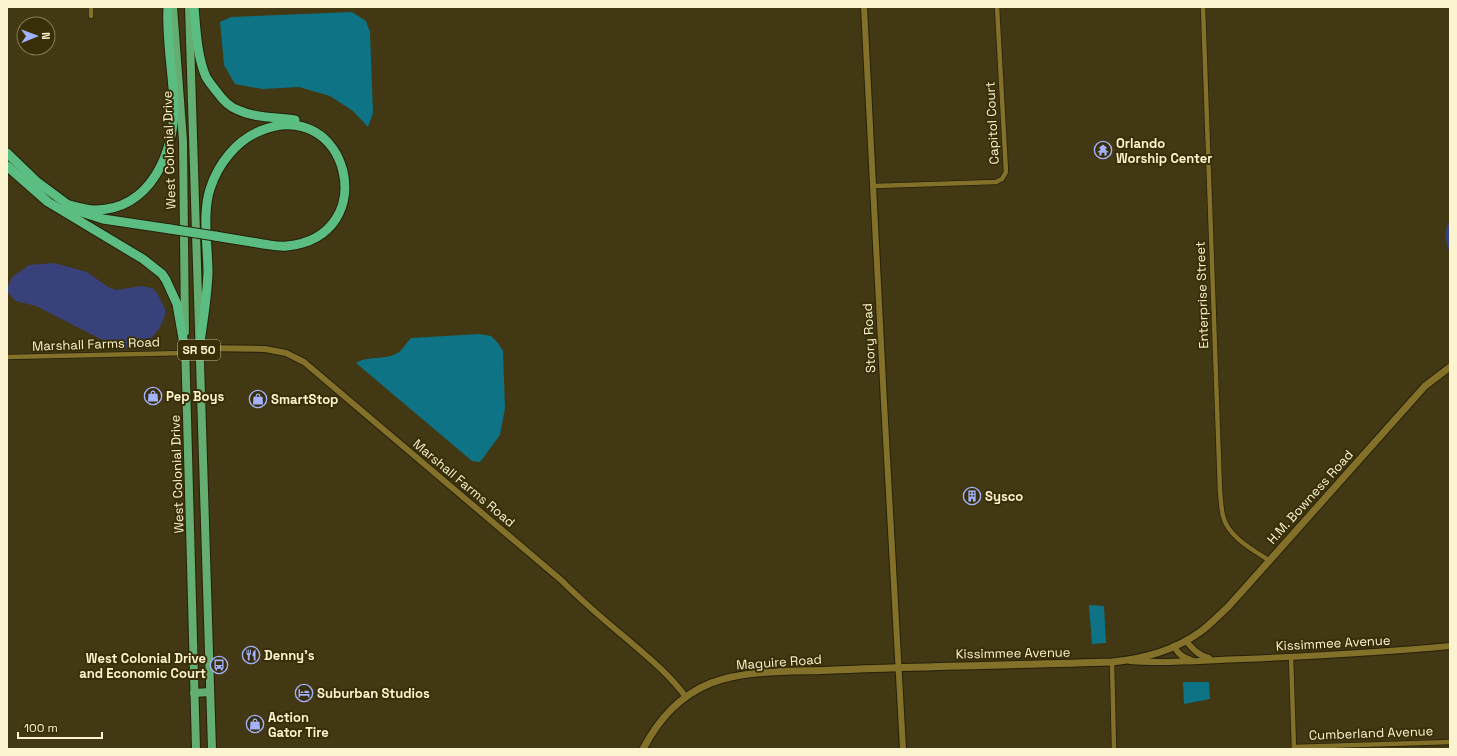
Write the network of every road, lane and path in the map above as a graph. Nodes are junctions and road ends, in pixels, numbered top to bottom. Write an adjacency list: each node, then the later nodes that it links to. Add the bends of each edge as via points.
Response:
1 (91, 7): 9 (street)
2 (168, 7): 13 (highway, via 173,116 168,146 157,173 142,192 122,206 96,210)
3 (173, 7): 18 (highway, West Colonial Drive / SR 50, via 183,141)
4 (189, 7): 17 (highway, West Colonial Drive / SR 50)
5 (194, 7): 16 (highway, via 203,69 219,95 237,110 298,121 319,129 330,137 341,151 348,167 350,182 350,197 346,211 337,226 316,244 284,252)
6 (864, 7): 12 (street, Story Road)
7 (997, 7): 12 (street, Capitol Court, via 1006,172 1002,179 996,182)
8 (1203, 7): 21 (street, Enterprise Street, via 1223,518 1233,534)
9 (91, 16)
10 (7, 153): 13 (highway, via 36,181)
11 (7, 166): 14 (highway, via 48,202)
12 (874, 186): 30 (street, Story Road)
13 (66, 204): 15 (highway, via 79,212 103,219)
14 (76, 218): 15 (highway, via 102,225); 18 (highway, via 143,259 162,274 177,304)
15 (170, 232): 16 (highway)
16 (215, 239): 17 (highway, via 285,247 311,241 322,234 339,215 345,194 345,174 335,151 322,137 307,128 279,125 246,138 223,163 207,198 207,293)
17 (199, 348): 31 (highway, West Colonial Drive / SR 50); 33 (street, Marshall Farms Road, via 265,349 286,353 304,362 656,664)
18 (185, 351): 19 (street, Marshall Farms Road); 32 (highway, West Colonial Drive / SR 50)
19 (7, 357)
20 (1450, 367): 21 (main road, H.M. Bowness Road, via 1417,394)
21 (1270, 561): 22 (main road, H.M. Bowness Road, via 1206,628)
22 (1186, 641): 23 (main road, Kissimmee Avenue); 26 (street, Kissimmee Avenue, via 1203,657)
23 (1174, 646): 27 (main road, Kissimmee Avenue); 29 (street, via 1184,658)
24 (1450, 646): 25 (street, Kissimmee Avenue)
25 (1291, 657): 26 (street, Kissimmee Avenue); 35 (street)
26 (1217, 660): 29 (street, Kissimmee Avenue)
27 (1128, 661): 28 (main road, Kissimmee Avenue); 29 (street, Kissimmee Avenue)
28 (1112, 662): 30 (main road, Kissimmee Avenue); 40 (street)
29 (1195, 662)
30 (898, 667): 33 (main road, Maguire Road, via 739,675 710,684); 39 (street, Story Road)
31 (210, 692): 32 (highway); 37 (highway, West Colonial Drive / SR 50)
32 (194, 693): 36 (highway, West Colonial Drive / SR 50)
33 (686, 697): 38 (main road, Maguire Road, via 666,713)
34 (1450, 742): 35 (street, Cumberland Avenue)
35 (1294, 748)
36 (196, 749)
37 (212, 749)
38 (643, 749)
39 (903, 749)
40 (1114, 749)

